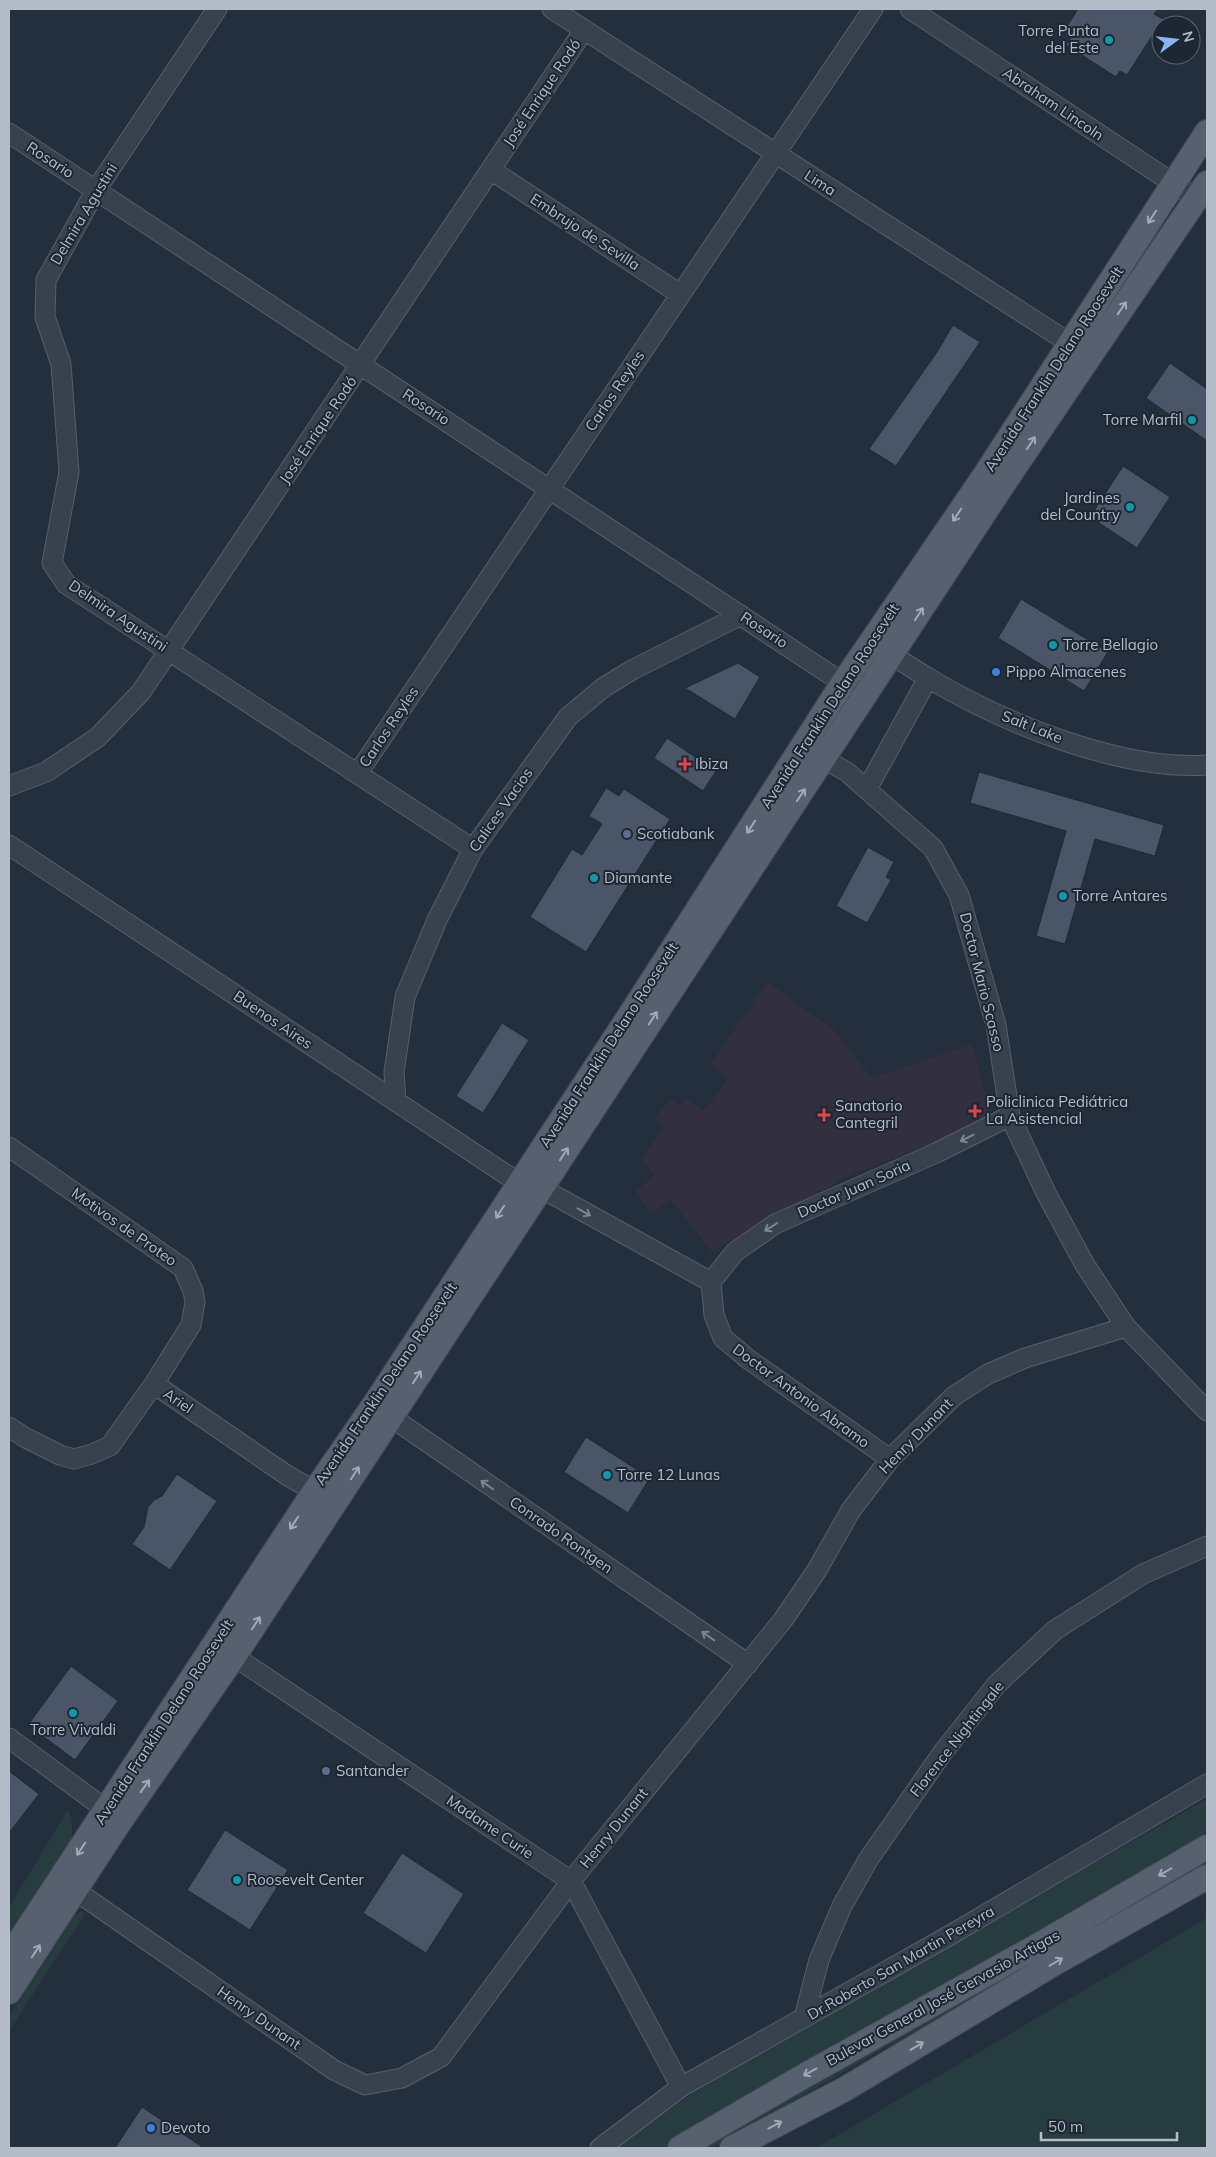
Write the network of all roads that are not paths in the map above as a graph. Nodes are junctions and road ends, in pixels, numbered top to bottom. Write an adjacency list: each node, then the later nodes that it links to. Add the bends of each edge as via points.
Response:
1 (217, 9): 11 (street, Delmira Agustini)
2 (552, 9): 5 (street, Lima)
3 (873, 9): 8 (street, Carlos Reyles)
4 (910, 9): 10 (street, Abraham Lincoln)
5 (584, 30): 8 (street, Lima); 9 (street, José Enrique Rodó)
6 (9, 132): 11 (street, Rosario)
7 (1207, 132): 10 (main road, Avenida Franklin Delano Roosevelt)
8 (774, 153): 13 (street, Carlos Reyles); 14 (street, Lima)
9 (491, 170): 13 (street, Embrujo de Sevilla); 15 (street, José Enrique Rodó)
10 (1174, 184): 12 (street, Abraham Lincoln); 14 (main road, Avenida Franklin Delano Roosevelt, one-way to 14)
11 (96, 190): 15 (street, Rosario); 19 (street, Delmira Agustini, via 46,280 45,316 61,364 69,472 52,563 66,584)
12 (1202, 191): 14 (main road, Avenida Franklin Delano Roosevelt, one-way to 12)
13 (680, 294): 16 (street, Carlos Reyles)
14 (1079, 350): 18 (main road, Avenida Franklin Delano Roosevelt, one-way to 18, via 985,475); 20 (main road, Avenida Franklin Delano Roosevelt, one-way to 14)
15 (361, 365): 16 (street, Rosario); 19 (street, José Enrique Rodó)
16 (550, 489): 17 (street, Rosario); 26 (street, Carlos Reyles)
17 (741, 615): 22 (street, Rosario); 30 (street, Calices Vacios, via 611,682 568,717)
18 (871, 643): 20 (street, Salt Lake); 22 (main road, Avenida Franklin Delano Roosevelt)
19 (170, 651): 26 (street, Delmira Agustini); 27 (street, José Enrique Rodó, via 141,692 98,737 46,772)
20 (892, 655): 21 (street, Salt Lake); 24 (main road, Avenida Franklin Delano Roosevelt)
21 (928, 678): 25 (street, Salt Lake, via 1043,734 1123,758 1192,766); 28 (street)
22 (843, 682): 23 (main road, Avenida Franklin Delano Roosevelt)
23 (802, 747): 24 (street, Doctor Mario Scasso); 34 (main road, Avenida Franklin Delano Roosevelt, one-way to 34, via 639,1001)
24 (825, 758): 28 (street, Doctor Mario Scasso); 34 (main road, Avenida Franklin Delano Roosevelt, one-way to 24)
25 (1207, 764)
26 (358, 773): 30 (street, Delmira Agustini)
27 (9, 786)
28 (867, 788): 32 (street, Doctor Mario Scasso, via 933,848 959,895 996,1025)
29 (9, 844): 31 (street, Buenos Aires)
30 (473, 849): 31 (street, Calices Vacios, via 437,920 405,997 394,1072)
31 (396, 1101): 34 (street, Buenos Aires)
32 (1010, 1116): 35 (street, Doctor Juan Soria, one-way to 35, via 936,1153 775,1224 735,1252); 36 (street, Doctor Mario Scasso, via 1085,1265)
33 (9, 1147): 37 (street, Motivos de Proteo, via 183,1268 195,1302 191,1325)
34 (530, 1186): 35 (street, one-way to 35); 38 (main road, Avenida Franklin Delano Roosevelt)
35 (711, 1282): 41 (street, Doctor Antonio Abramo, via 714,1315 723,1338)
36 (1126, 1327): 39 (street, Doctor Mario Scasso); 41 (street, Henry Dunant, via 1025,1358 988,1374 954,1396)
37 (154, 1384): 40 (street, Ariel, via 110,1446 92,1454 74,1459 60,1455); 42 (street, Ariel)
38 (382, 1411): 42 (main road, Avenida Franklin Delano Roosevelt); 45 (street, Conrado Rontgen, one-way to 38)
39 (1207, 1411)
40 (9, 1427)
41 (890, 1460): 45 (street, Henry Dunant, via 851,1510 817,1570 783,1620)
42 (325, 1497): 44 (main road, Avenida Franklin Delano Roosevelt)
43 (1207, 1546): 55 (street, Florence Nightingale, via 1143,1574 1055,1630 998,1684 943,1752 868,1860 842,1906 819,1960)
44 (225, 1650): 48 (main road, Avenida Franklin Delano Roosevelt); 51 (street, Madame Curie)
45 (748, 1664): 51 (street, Henry Dunant)
46 (9, 1738): 48 (street)
47 (1207, 1784): 55 (street, Dr.Roberto San Martin Pereyra)
48 (114, 1815): 52 (main road, Avenida Franklin Delano Roosevelt)
49 (1207, 1847): 58 (main road, Bulevar General José Gervasio Artigas, one-way to 58)
50 (1207, 1877): 59 (main road, Bulevar General José Gervasio Artigas, one-way to 50, via 845,2089 1054,1963)
51 (571, 1881): 52 (street, Henry Dunant, via 441,2056 402,2078 365,2086 334,2070); 56 (street, Madame Curie)
52 (68, 1886): 53 (main road, Avenida Franklin Delano Roosevelt); 54 (main road, Avenida Franklin Delano Roosevelt, one-way to 52)
53 (9, 1957)
54 (9, 1992)
55 (804, 2018): 56 (street, Dr.Roberto San Martin Pereyra)
56 (681, 2087): 57 (street, Dr.Roberto San Martin Pereyra)
57 (600, 2148)
58 (680, 2148)
59 (732, 2148)

